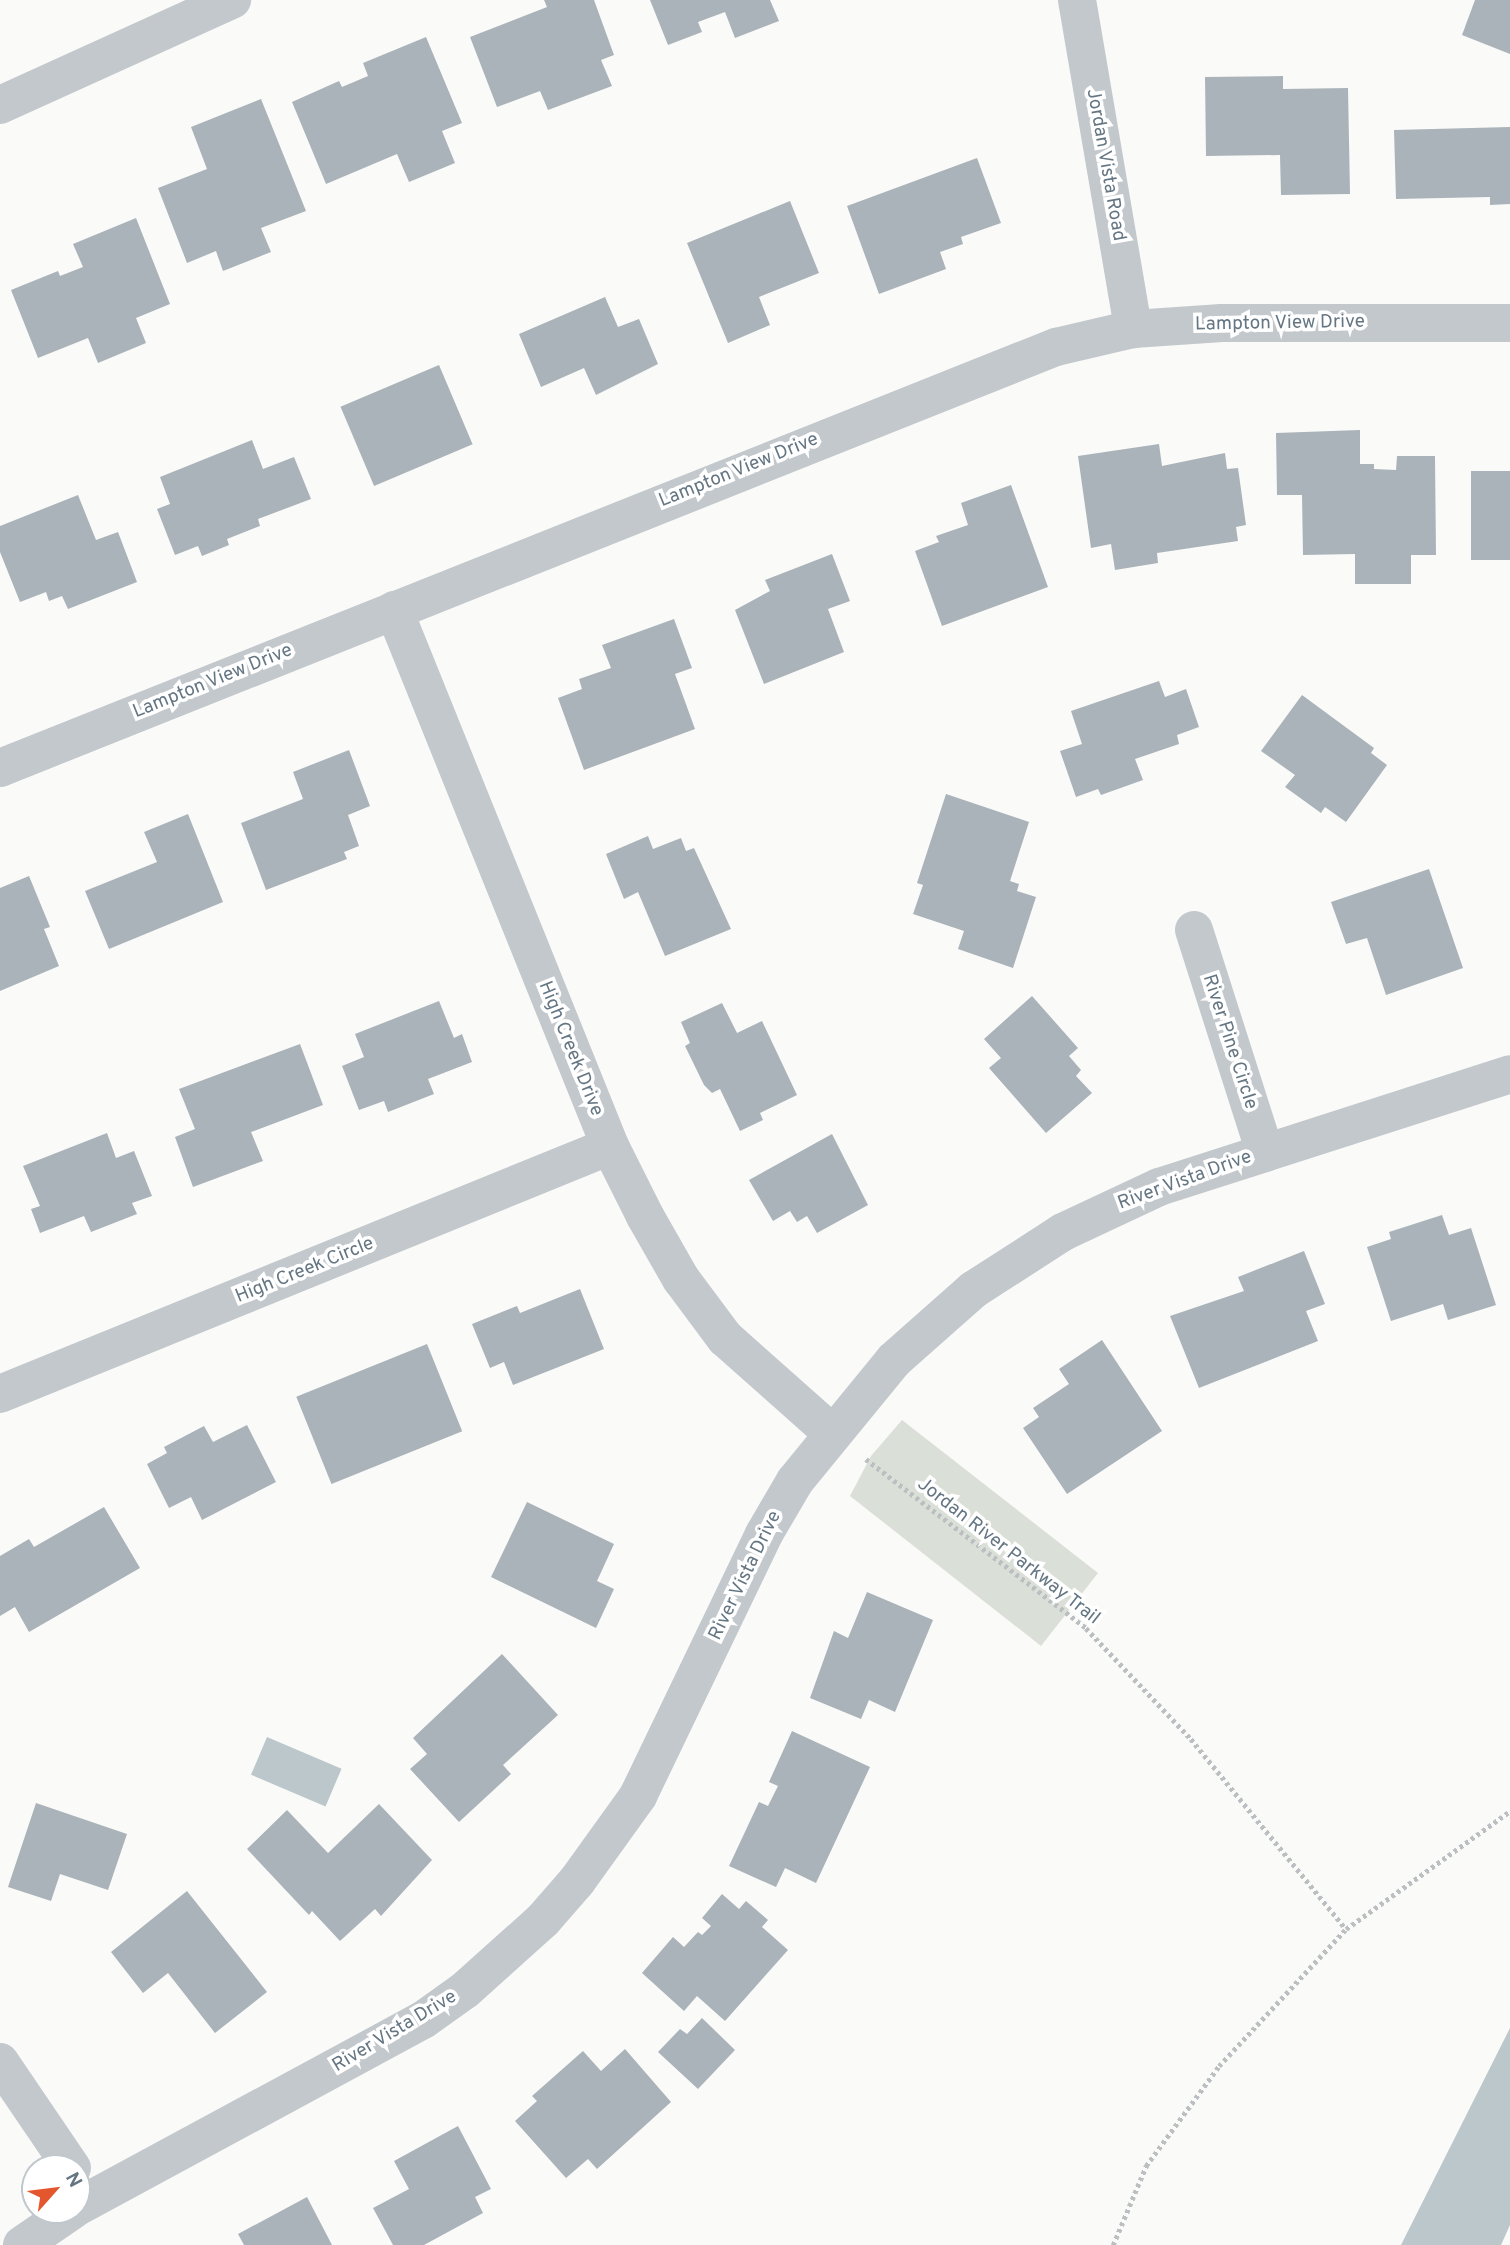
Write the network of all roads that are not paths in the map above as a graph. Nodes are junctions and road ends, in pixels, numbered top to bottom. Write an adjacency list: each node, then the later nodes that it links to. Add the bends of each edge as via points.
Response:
1 (232, 0): 3 (street)
2 (1077, 0): 5 (street, Jordan Vista Road)
3 (0, 105)
4 (1510, 323): 5 (street, Lampton View Drive, via 1222,323)
5 (1133, 329): 6 (street, Lampton View Drive, via 1056,347 981,374)
6 (394, 610): 7 (street, Lampton View Drive); 10 (street, High Creek Drive)
7 (0, 768)
8 (1194, 930): 11 (street, River Pine Circle)
9 (1510, 1074): 11 (street, River Vista Drive)
10 (610, 1146): 12 (street, High Creek Circle); 13 (street, High Creek Drive, via 681,1279 725,1338)
11 (1265, 1153): 13 (street, River Vista Drive, via 1160,1187 1074,1226 1016,1260 932,1324 894,1360)
12 (0, 1394)
13 (832, 1433): 16 (street, River Vista Drive, via 795,1481 764,1534 638,1796 578,1881 543,1920 465,1990 423,2020)
14 (0, 2062): 15 (street)
15 (55, 2154)
16 (91, 2186)
17 (44, 2224): 18 (street, River Vista Drive)
18 (22, 2245)

